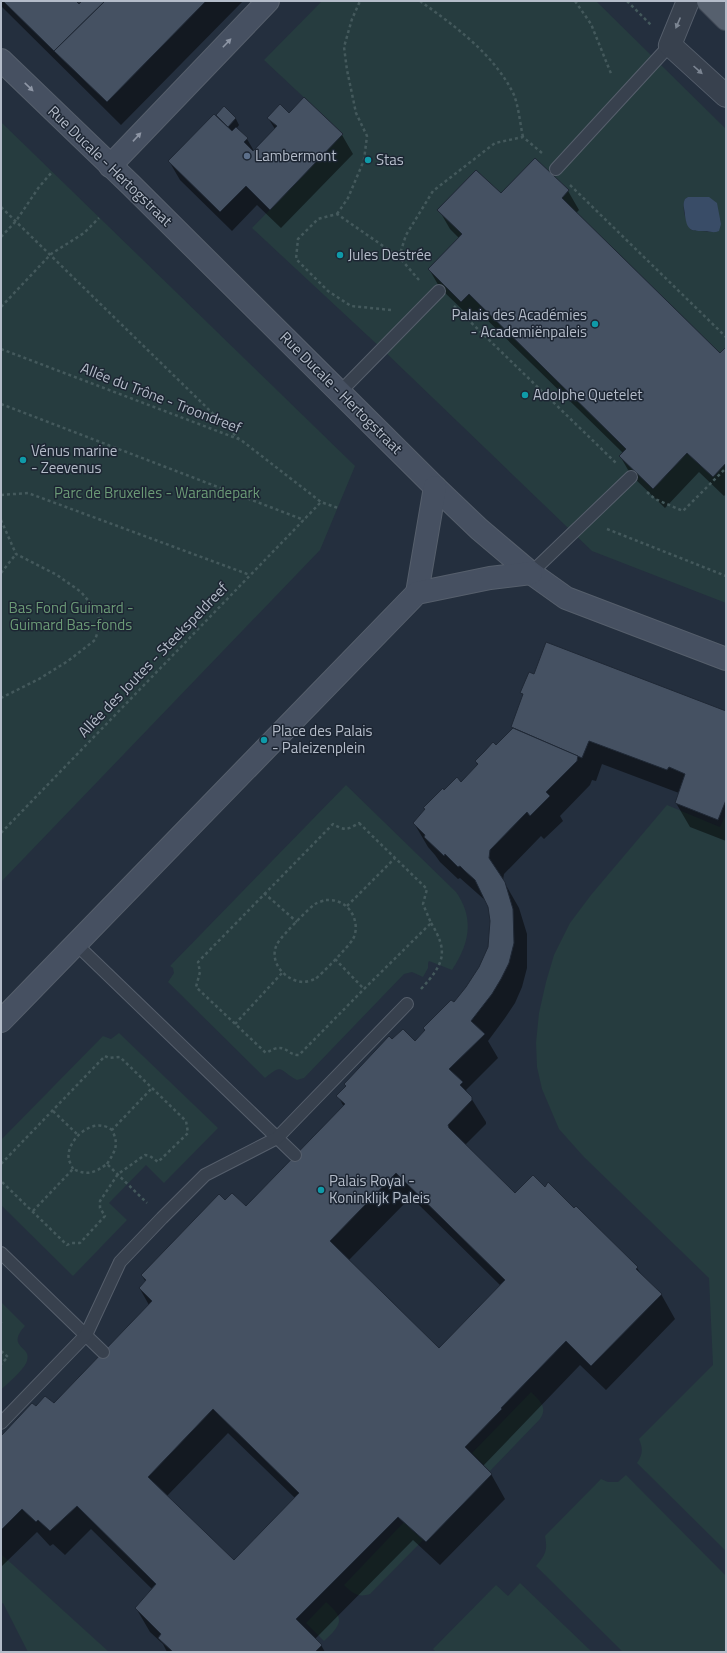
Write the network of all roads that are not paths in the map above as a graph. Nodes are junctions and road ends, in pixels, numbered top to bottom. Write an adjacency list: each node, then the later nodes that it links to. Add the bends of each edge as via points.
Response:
1 (268, 1): 8 (main road, one-way to 1)
2 (688, 1): 5 (street, one-way to 5)
3 (708, 1): 4 (main road)
4 (726, 18)
5 (670, 45): 7 (street, one-way to 7); 9 (lane)
6 (1, 60): 8 (main road, Rue Ducale - Hertogstraat, one-way to 8)
7 (726, 96)
8 (110, 166): 11 (main road, Rue Ducale - Hertogstraat)
9 (556, 169)
10 (439, 291): 11 (lane)
11 (340, 392): 13 (main road, Rue Ducale - Hertogstraat)
12 (631, 477): 14 (lane)
13 (435, 487): 14 (main road, Rue Ducale - Hertogstraat); 15 (main road)
14 (531, 573): 15 (main road, via 490,578); 16 (main road, Rue Ducale - Hertogstraat, via 566,598)
15 (417, 593): 17 (main road)
16 (726, 659)
17 (76, 944): 19 (main road); 20 (lane)
18 (407, 1004): 20 (lane)
19 (1, 1022)
20 (278, 1138): 21 (lane); 23 (lane, via 205,1175 162,1218 120,1262)
21 (295, 1155)
22 (1, 1253): 23 (lane)
23 (86, 1336): 24 (lane); 25 (lane)
24 (103, 1352)
25 (1, 1423)

